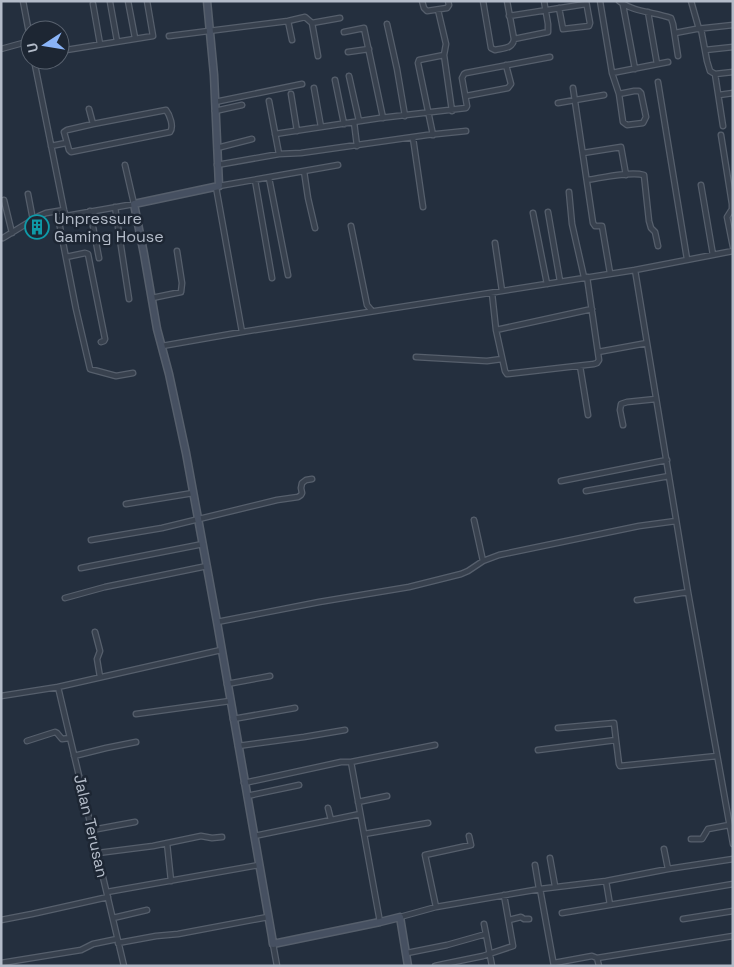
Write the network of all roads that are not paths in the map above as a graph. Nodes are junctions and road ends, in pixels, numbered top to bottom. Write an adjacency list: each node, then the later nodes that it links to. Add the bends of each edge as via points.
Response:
1 (23, 1): 24 (street)
2 (128, 1): 34 (street)
3 (147, 1): 34 (street, via 153,36)
4 (207, 1): 30 (street)
5 (422, 1): 19 (street, via 427,11)
6 (448, 1): 19 (street, via 448,7)
7 (483, 1): 35 (street, via 491,48 510,47)
8 (507, 1): 22 (street)
9 (544, 1): 20 (street)
10 (564, 1): 17 (street)
11 (600, 1): 56 (street)
12 (691, 1): 29 (street)
13 (110, 2): 37 (street)
14 (586, 3): 17 (street); 18 (street, via 590,25 564,30)
15 (621, 3): 21 (street); 53 (street)
16 (93, 4): 39 (street)
17 (565, 7): 18 (street)
18 (559, 8): 20 (street)
19 (438, 10): 46 (street, via 446,44)
20 (546, 10): 22 (street); 35 (street, via 548,32)
21 (648, 12): 32 (street, via 671,18); 51 (street)
22 (509, 16): 35 (street)
23 (340, 18): 26 (street)
24 (26, 20)
25 (288, 21): 26 (street, via 305,17); 30 (street); 36 (street)
26 (312, 23): 47 (street)
27 (387, 24): 79 (street)
28 (733, 25): 29 (street)
29 (700, 29): 32 (street); 44 (street)
30 (209, 31): 33 (street); 72 (street)
31 (344, 32): 43 (street, via 364,28)
32 (675, 34): 48 (street)
33 (169, 36)
34 (135, 38): 37 (street)
35 (514, 39)
36 (292, 40)
37 (117, 41): 39 (street)
38 (20, 43): 41 (street)
39 (100, 44): 42 (street)
40 (733, 47): 44 (street)
41 (1, 49)
42 (70, 49)
43 (369, 49): 45 (street); 80 (street)
44 (705, 50): 57 (street, via 710,71)
45 (348, 52)
46 (444, 55): 77 (street); 78 (street, via 418,62)
47 (318, 56)
48 (678, 56)
49 (550, 57): 52 (street)
50 (668, 62): 51 (street)
51 (657, 64): 53 (street)
52 (506, 65): 69 (street, via 464,74); 69 (street, via 508,88)
53 (635, 69): 56 (street)
54 (36, 70): 94 (street)
55 (733, 72): 57 (street)
56 (612, 73): 67 (street)
57 (715, 74): 68 (street)
58 (349, 76): 81 (street)
59 (335, 80): 83 (street)
60 (658, 82): 133 (street)
61 (302, 84): 72 (street)
62 (314, 88): 85 (street)
63 (573, 88): 70 (street)
64 (733, 93): 68 (street)
65 (291, 94): 86 (street)
66 (604, 94): 70 (street)
67 (619, 94): 67 (street, via 637,90 641,93 646,117 643,123 624,124)
68 (719, 95): 84 (street)
69 (466, 96): 77 (street, via 467,108)
70 (575, 100): 73 (street); 97 (street)
71 (269, 101): 88 (street)
72 (215, 102): 76 (street)
73 (558, 103)
74 (242, 105): 76 (street)
75 (89, 109): 82 (street)
76 (215, 111): 96 (street)
77 (452, 111): 78 (street)
78 (428, 112): 79 (street); 89 (street)
79 (406, 116): 80 (street)
80 (383, 118): 81 (street)
81 (356, 122): 83 (street); 95 (street)
82 (93, 124): 93 (street, via 65,131); 93 (street, via 166,110 172,128 170,132 71,152)
83 (344, 124): 85 (street)
84 (723, 126)
85 (321, 127): 86 (street)
86 (298, 131): 88 (street)
87 (466, 131): 89 (street)
88 (275, 134): 98 (street)
89 (433, 135): 91 (street)
90 (721, 135): 127 (street, via 732,204 727,217)
91 (413, 138): 95 (street); 113 (street)
92 (252, 139): 96 (street)
93 (66, 143): 94 (street)
94 (51, 146): 115 (street)
95 (357, 146): 98 (street)
96 (217, 148): 100 (street)
97 (583, 153): 103 (street, via 621,147); 106 (street)
98 (279, 154): 100 (street)
99 (125, 165): 112 (street)
100 (217, 165): 108 (street)
101 (338, 165): 102 (street)
102 (304, 171): 104 (street); 122 (street)
103 (626, 175): 106 (street); 126 (street, via 644,175 649,221)
104 (269, 178): 105 (street); 136 (street)
105 (255, 180): 108 (street); 138 (street)
106 (586, 180): 135 (street, via 593,224 602,226)
107 (701, 185): 130 (street)
108 (217, 186): 112 (street); 148 (street)
109 (569, 192): 137 (street, via 572,224)
110 (28, 194): 120 (street)
111 (4, 200): 123 (street)
112 (134, 204): 114 (street); 143 (street)
113 (423, 206)
114 (115, 207): 116 (street); 144 (street)
115 (64, 210): 119 (street); 120 (street, via 46,213)
116 (90, 211): 119 (street); 132 (street)
117 (548, 212): 139 (street)
118 (533, 213): 140 (street)
119 (66, 216): 131 (street, via 59,222)
120 (33, 220): 123 (street)
121 (351, 226): 146 (street, via 367,305)
122 (315, 228)
123 (12, 233): 124 (street)
124 (3, 238)
125 (495, 244): 141 (street)
126 (658, 246)
127 (733, 247)
128 (177, 251): 143 (street, via 181,292)
129 (733, 251): 130 (street)
130 (713, 255): 133 (street)
131 (66, 257): 149 (street, via 88,254 105,339); 156 (street, via 90,369 116,376)
132 (99, 258)
133 (687, 259): 134 (street)
134 (635, 270): 135 (street); 150 (street)
135 (610, 273): 137 (street)
136 (288, 275)
137 (585, 277): 139 (street); 145 (street)
138 (272, 278)
139 (560, 281): 140 (street)
140 (547, 284): 141 (street)
141 (502, 291): 142 (street)
142 (492, 293): 146 (street); 147 (street)
143 (152, 298): 151 (street)
144 (128, 299)
145 (592, 309): 147 (street); 152 (street)
146 (372, 312): 148 (street)
147 (496, 330): 154 (street)
148 (242, 332): 151 (street)
149 (102, 342)
150 (646, 343): 152 (street); 157 (street)
151 (162, 346): 165 (street)
152 (598, 352): 155 (street, via 598,363)
153 (416, 357): 154 (street)
154 (502, 359): 155 (street, via 509,374)
155 (580, 366): 158 (street)
156 (133, 373)
157 (656, 399): 159 (street, via 621,404); 160 (street)
158 (588, 415)
159 (623, 425)
160 (667, 460): 161 (street); 163 (street)
161 (669, 476): 164 (street); 169 (street)
162 (312, 479): 167 (street, via 301,484 302,493 298,497)
163 (562, 481)
164 (586, 491)
165 (193, 493): 166 (street); 167 (street)
166 (126, 504)
167 (198, 519): 170 (street); 171 (street)
168 (474, 520): 172 (street)
169 (676, 521): 172 (street, via 518,551); 175 (street)
170 (91, 540)
171 (203, 544): 173 (street); 174 (street)
172 (484, 561): 178 (street, via 461,574 407,588)
173 (207, 566): 176 (street); 178 (street)
174 (81, 568)
175 (688, 592): 177 (street); 200 (street)
176 (64, 598)
177 (637, 600)
178 (217, 622): 180 (street)
179 (95, 632): 182 (street, via 100,651 97,659)
180 (221, 650): 182 (street); 183 (street)
181 (270, 676): 183 (street)
182 (100, 677): 184 (street)
183 (227, 684): 186 (street)
184 (58, 687): 185 (street); 192 (street, Jalan Terusan)
185 (1, 696)
186 (230, 701): 188 (street); 189 (street)
187 (295, 708): 189 (street)
188 (136, 714)
189 (233, 719): 197 (street)
190 (558, 728): 193 (street, via 614,723)
191 (344, 730): 197 (street)
192 (70, 738): 194 (street, via 63,739 55,732); 199 (street, Jalan Terusan)
193 (616, 740): 198 (street); 200 (street, via 620,766)
194 (27, 741)
195 (136, 742): 199 (street)
196 (435, 745): 201 (street)
197 (238, 746): 202 (street)
198 (538, 750)
199 (74, 756): 213 (street, Jalan Terusan)
200 (717, 756): 212 (street)
201 (351, 762): 202 (street); 206 (street)
202 (244, 783): 204 (street)
203 (299, 785): 204 (street)
204 (247, 796): 215 (street)
205 (387, 796): 206 (street)
206 (358, 802): 208 (street)
207 (328, 808): 209 (street)
208 (360, 814): 209 (street); 214 (street)
209 (331, 820): 215 (street)
210 (135, 822): 213 (street)
211 (428, 823): 214 (street)
212 (729, 825): 218 (street, via 708,829 702,839); 220 (street)
213 (92, 830): 222 (street, Jalan Terusan)
214 (364, 834): 247 (street)
215 (254, 836): 225 (street)
216 (470, 836): 236 (street, via 471,845 425,855)
217 (222, 837): 219 (street, via 201,836)
218 (691, 839)
219 (167, 843): 222 (street); 229 (street)
220 (733, 844)
221 (664, 849): 227 (street)
222 (98, 853): 233 (street, Jalan Terusan)
223 (550, 858): 231 (street)
224 (733, 859): 227 (street)
225 (259, 865): 229 (street); 240 (street)
226 (535, 865): 232 (street)
227 (668, 869): 228 (street)
228 (606, 880): 231 (street); 235 (street)
229 (171, 881): 233 (street)
230 (733, 884): 235 (street)
231 (555, 886): 232 (street)
232 (539, 889): 234 (street); 257 (street)
233 (107, 895): 242 (street, Jalan Terusan); 245 (street)
234 (504, 895): 236 (street); 246 (street)
235 (610, 905): 239 (street)
236 (436, 907): 241 (street)
237 (147, 910): 242 (street)
238 (733, 911): 244 (street)
239 (562, 914)
240 (268, 917): 251 (street, via 178,934); 252 (street)
241 (400, 917): 247 (street); 253 (street)
242 (113, 918): 251 (street, Jalan Terusan)
243 (529, 918): 246 (street)
244 (683, 919)
245 (1, 920)
246 (508, 920): 254 (street, via 512,946)
247 (380, 922): 252 (street)
248 (484, 924): 249 (street)
249 (486, 934): 253 (street); 254 (street)
250 (733, 936): 255 (street)
251 (118, 941): 256 (street); 259 (street, Jalan Terusan)
252 (273, 944): 260 (street)
253 (407, 953): 261 (street)
254 (490, 953): 258 (street); 263 (street)
255 (597, 958): 257 (street, via 592,956); 264 (street)
256 (1, 963)
257 (554, 964)
258 (444, 965): 262 (street)
259 (124, 966)
260 (277, 966)
261 (408, 966)
262 (435, 966)
263 (492, 966)
264 (599, 966)

